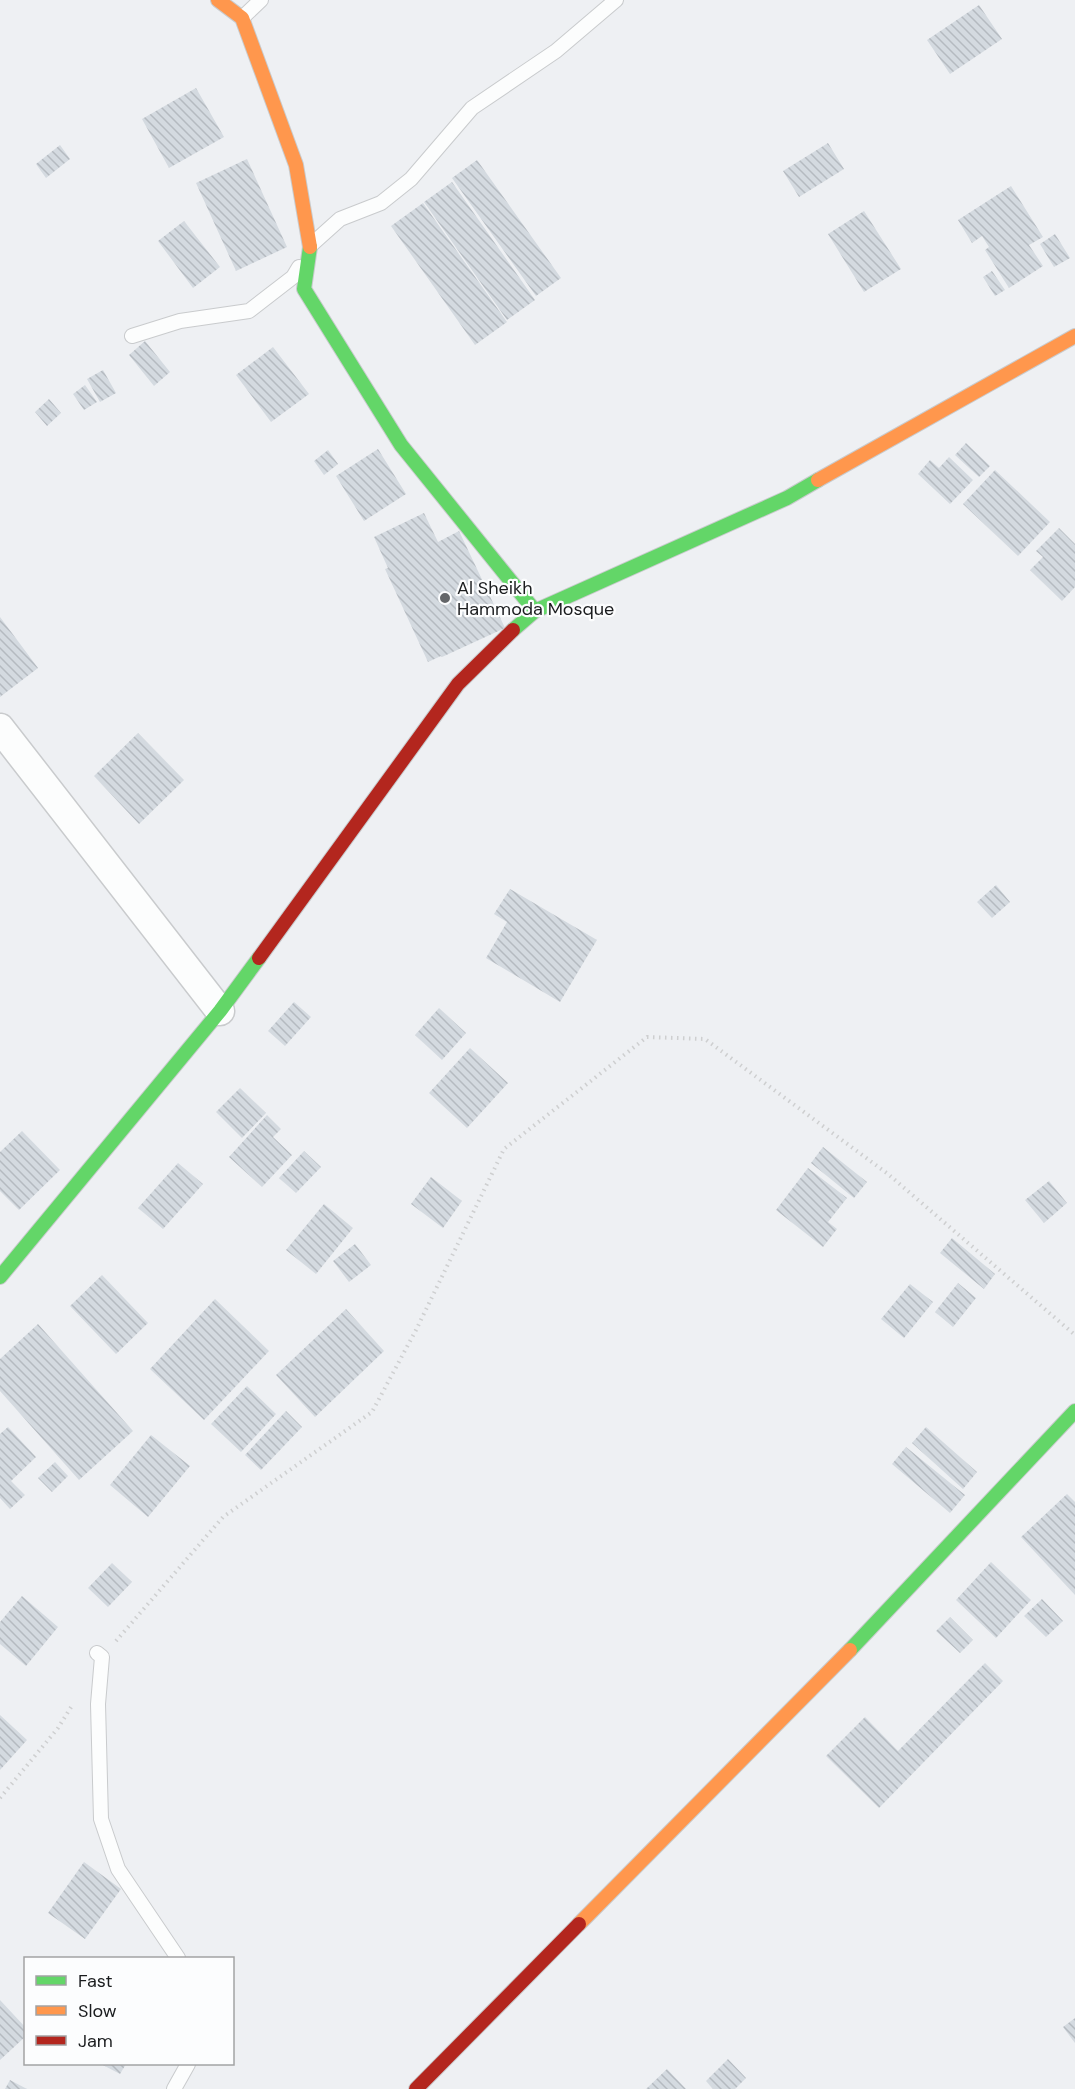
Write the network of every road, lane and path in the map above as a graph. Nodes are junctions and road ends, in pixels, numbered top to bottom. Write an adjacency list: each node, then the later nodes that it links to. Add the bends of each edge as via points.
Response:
1 (218, 0): 4 (street)
2 (261, 0): 4 (lane)
3 (616, 0): 5 (lane, via 556,51 472,108 411,179 381,203 340,219)
4 (242, 18): 5 (street, via 296,165)
5 (310, 246): 6 (lane, via 293,278 249,311 180,321); 8 (street, via 304,289 402,446)
6 (132, 336)
7 (1075, 336): 8 (street, via 787,498)
8 (536, 611): 10 (street, via 458,684)
9 (0, 728): 10 (street)
10 (220, 1011): 11 (street)
11 (0, 1277)
12 (1075, 1335): 14 (path, via 888,1174 705,1040 647,1037 504,1149 372,1412 223,1517)
13 (1075, 1411): 20 (street, via 884,1616)
14 (100, 1655): 17 (lane, via 101,1819 118,1869)
15 (75, 1701): 16 (path, via 58,1728)
16 (0, 1797)
17 (177, 1957)
18 (187, 2065): 19 (lane)
19 (174, 2089)
20 (416, 2089)

